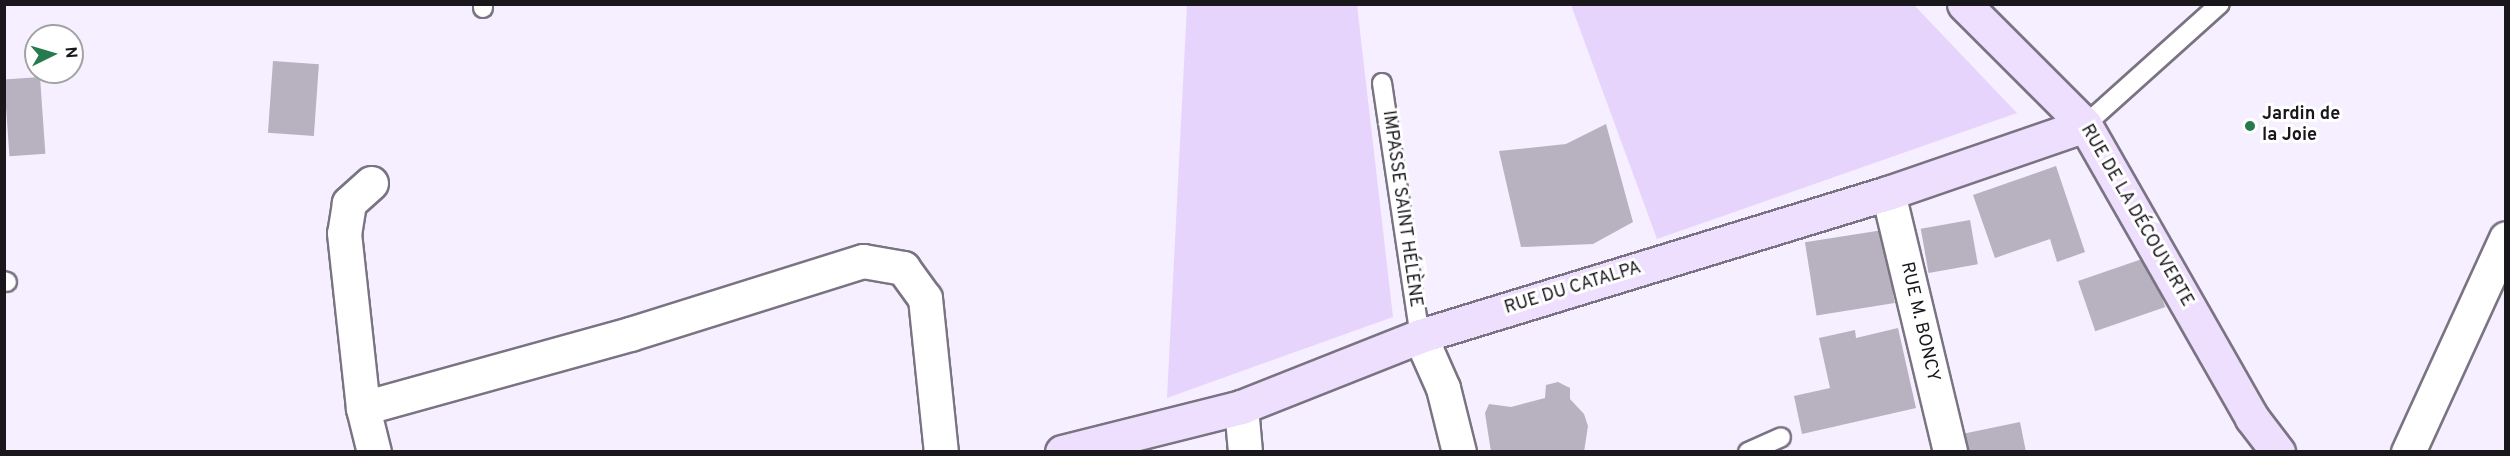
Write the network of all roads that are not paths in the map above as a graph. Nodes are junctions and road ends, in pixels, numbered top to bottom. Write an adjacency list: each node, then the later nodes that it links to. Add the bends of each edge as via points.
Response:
1 (1964, 4): 4 (street, RUE DE LA DÉCOUVERTE)
2 (2220, 4): 4 (lane)
3 (1382, 82): 8 (lane, IMPASSE SAINT HÉLÈNE)
4 (2085, 125): 6 (street, RUE DU CATALPA); 19 (street, RUE DE LA DÉCOUVERTE, via 2252,418)
5 (371, 183): 10 (street, via 349,203 344,233)
6 (1888, 193): 8 (street, RUE DU CATALPA); 18 (street, RUE M. BONCY)
7 (2505, 238): 20 (street)
8 (1419, 336): 9 (street, RUE DU CATALPA); 16 (street, via 1443,388)
9 (1241, 407): 14 (street, RUE DU CATALPA); 15 (street)
10 (363, 408): 12 (street); 13 (street, via 630,334 863,261 903,268 925,298)
11 (1781, 437): 17 (lane)
12 (374, 452)
13 (941, 452)
14 (1062, 452)
15 (1245, 452)
16 (1459, 452)
17 (1748, 452)
18 (1950, 452)
19 (2278, 452)
20 (2408, 452)

